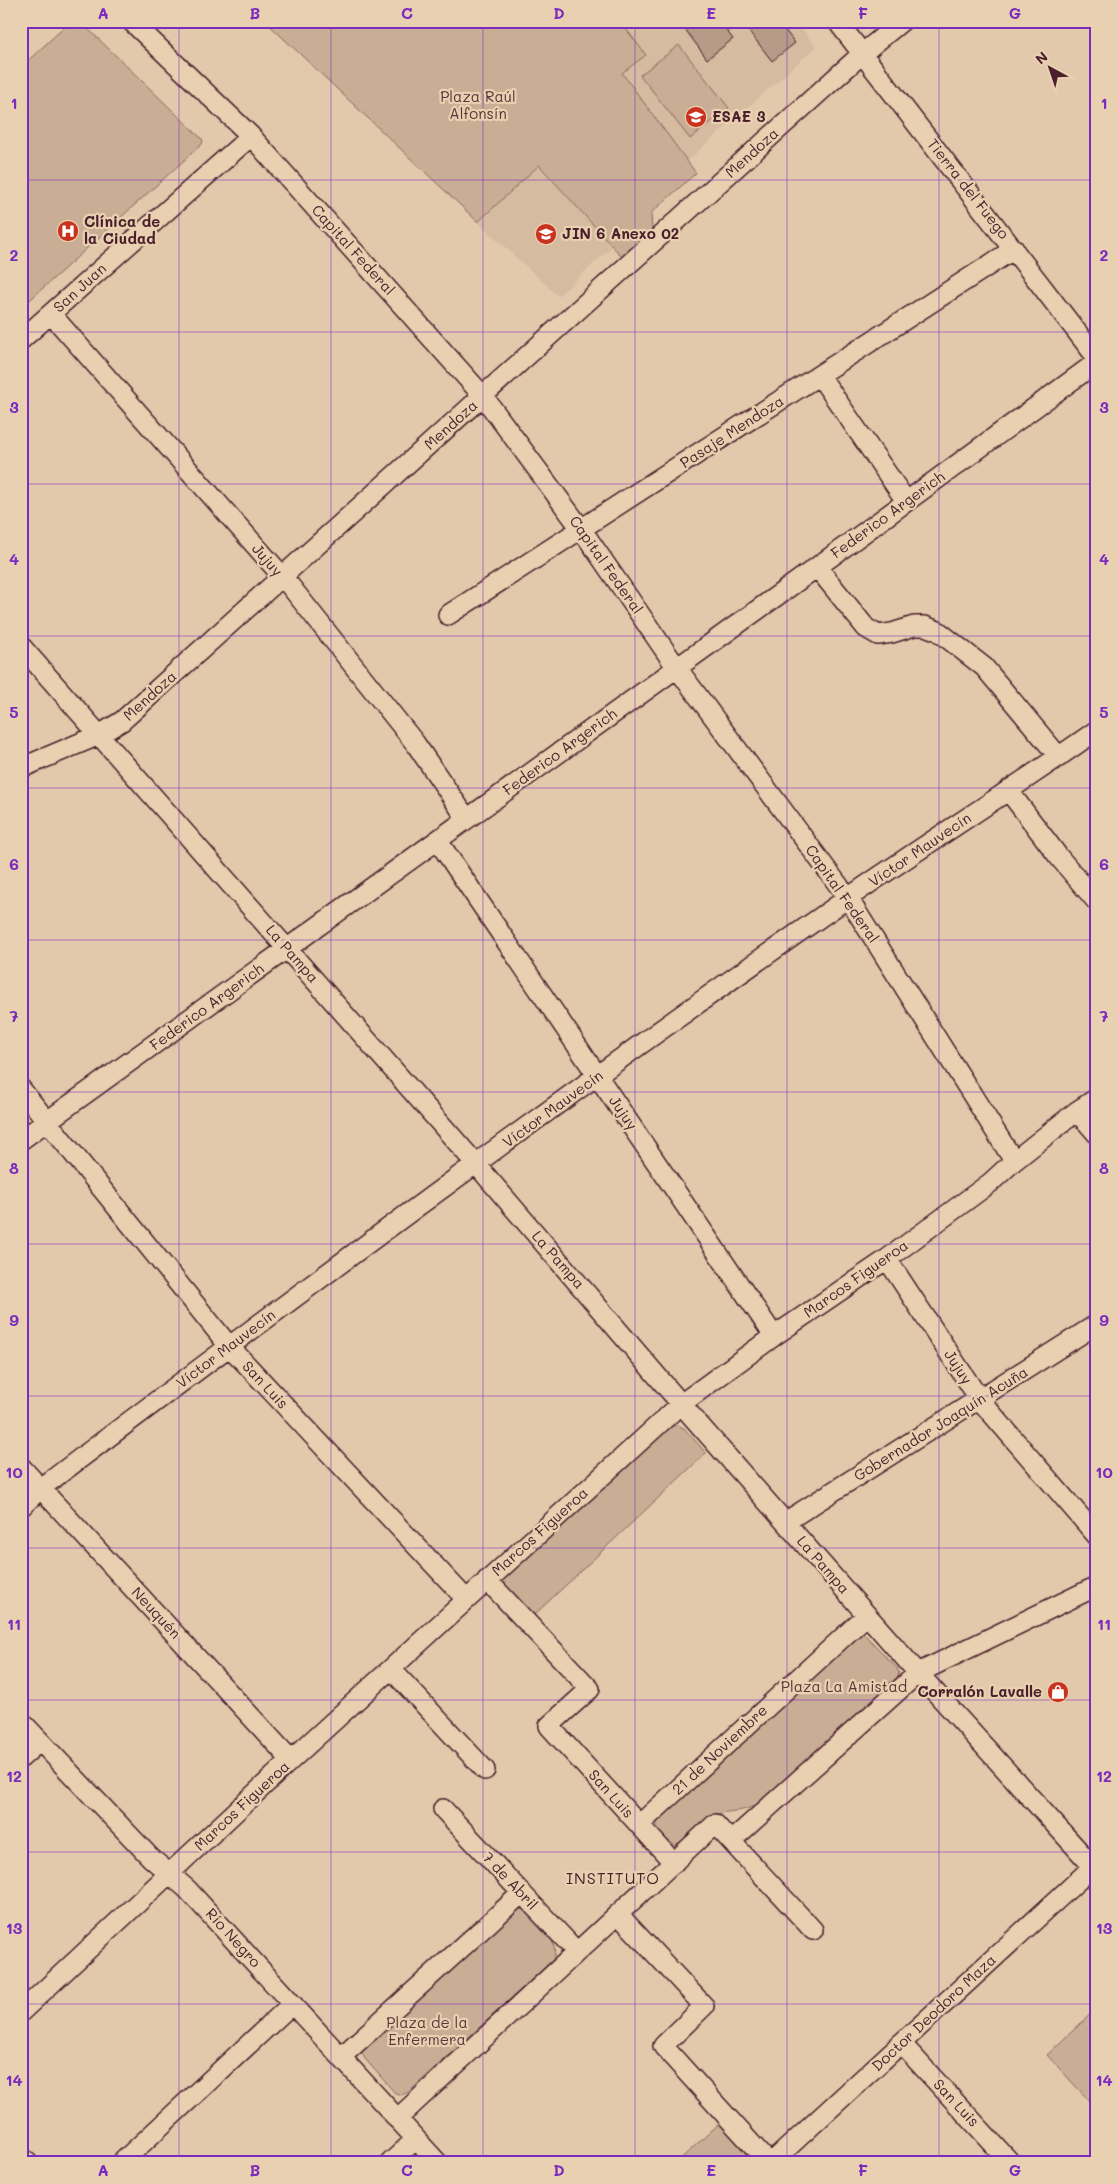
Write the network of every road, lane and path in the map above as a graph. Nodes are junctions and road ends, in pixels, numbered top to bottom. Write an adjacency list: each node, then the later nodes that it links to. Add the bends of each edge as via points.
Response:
1 (131, 21): 5 (street, Capital Federal)
2 (837, 21): 4 (street, Tierra del Fuego)
3 (902, 21): 4 (street, Mendoza)
4 (863, 53): 6 (street, Tierra del Fuego); 12 (street, Mendoza)
5 (251, 136): 7 (street, San Juan); 12 (street, Capital Federal)
6 (1014, 249): 9 (street, Tierra del Fuego); 11 (street, Pasaje Mendoza)
7 (52, 314): 8 (street, San Juan); 16 (street, Jujuy)
8 (21, 340)
9 (1097, 358)
10 (1097, 362): 13 (street, Federico Argerich)
11 (820, 376): 13 (street); 14 (street, Pasaje Mendoza)
12 (483, 396): 14 (street, Capital Federal); 16 (street, Mendoza)
13 (906, 501): 15 (street, Federico Argerich)
14 (582, 530): 17 (street, Pasaje Mendoza); 19 (street, Capital Federal)
15 (816, 567): 19 (street, Federico Argerich); 22 (street, via 866,628 878,635 925,626 984,667)
16 (283, 577): 21 (street, Mendoza, via 122,721); 25 (street, Jujuy, via 415,744)
17 (448, 615)
18 (21, 646): 21 (street, La Pampa)
19 (677, 668): 25 (street, Federico Argerich); 27 (street, Capital Federal)
20 (1097, 730): 22 (street, Víctor Mauvecín)
21 (99, 735): 23 (street, Mendoza); 29 (street, La Pampa)
22 (1059, 756): 24 (street, Víctor Mauvecín)
23 (21, 768)
24 (1008, 790): 27 (street, Víctor Mauvecín); 28 (street)
25 (467, 819): 26 (street, Federico Argerich)
26 (438, 840): 29 (street, Federico Argerich); 30 (street, Jujuy)
27 (848, 898): 30 (street, Víctor Mauvecín); 37 (street, Capital Federal)
28 (1097, 902)
29 (288, 949): 34 (street, Federico Argerich); 38 (street, La Pampa)
30 (598, 1077): 38 (street, Víctor Mauvecín); 41 (street, Jujuy)
31 (21, 1089): 34 (street, San Luis)
32 (1097, 1098): 33 (street, Marcos Figueroa)
33 (1077, 1111): 35 (street); 37 (street, Marcos Figueroa)
34 (47, 1121): 36 (street, Federico Argerich); 42 (street, San Luis)
35 (1097, 1134)
36 (21, 1140)
37 (1014, 1161): 39 (street, Marcos Figueroa, via 990,1183)
38 (476, 1164): 42 (street, Víctor Mauvecín); 44 (street, La Pampa)
39 (887, 1259): 41 (street, Marcos Figueroa); 43 (street, Jujuy)
40 (1097, 1324): 43 (street, Gobernador Joaquín Acuña)
41 (774, 1336): 44 (street, Marcos Figueroa)
42 (228, 1346): 46 (street, Víctor Mauvecín); 52 (street, San Luis)
43 (980, 1400): 48 (street, Gobernador Joaquín Acuña); 49 (street, Jujuy)
44 (681, 1404): 48 (street, La Pampa); 50 (street, Marcos Figueroa)
45 (21, 1467): 46 (street, Neuquén)
46 (41, 1488): 47 (street, Víctor Mauvecín); 59 (street, Neuquén)
47 (21, 1506)
48 (786, 1522): 53 (street, La Pampa)
49 (1097, 1536)
50 (487, 1580): 52 (street, Marcos Figueroa); 62 (street, San Luis, via 590,1689 549,1726)
51 (1097, 1586): 55 (street)
52 (466, 1599): 54 (street, Marcos Figueroa)
53 (866, 1614): 55 (street, La Pampa); 62 (street, 21 de Noviembre)
54 (391, 1669): 59 (street, Marcos Figueroa); 60 (street)
55 (918, 1673): 63 (street); 65 (street, La Pampa)
56 (21, 1721): 57 (street, Río Negro)
57 (40, 1740): 58 (street); 66 (street, Río Negro)
58 (21, 1758)
59 (291, 1760): 66 (street, Marcos Figueroa)
60 (485, 1770)
61 (443, 1809): 67 (street, 7 de Abril)
62 (639, 1825): 64 (street, San Luis)
63 (731, 1841): 64 (street, via 715,1824); 69 (street)
64 (674, 1863): 68 (street)
65 (1095, 1867): 73 (street, Doctor Deodoro Maza)
66 (170, 1874): 71 (street, Río Negro); 72 (street, Marcos Figueroa)
67 (522, 1893): 70 (street, 7 de Abril); 74 (street)
68 (618, 1914): 70 (street); 82 (street, via 704,2006 663,2046)
69 (813, 1930)
70 (577, 1952): 75 (street)
71 (292, 2004): 74 (street, Río Negro); 79 (street)
72 (21, 2012)
73 (901, 2043): 82 (street, Doctor Deodoro Maza); 83 (street, San Luis)
74 (341, 2057): 75 (street, Río Negro)
75 (397, 2119): 76 (street, Río Negro)
76 (416, 2139): 80 (street); 81 (street, Río Negro)
77 (21, 2156): 78 (street)
78 (28, 2163)
79 (121, 2163)
80 (390, 2163)
81 (438, 2163)
82 (770, 2163)
83 (1011, 2163)

